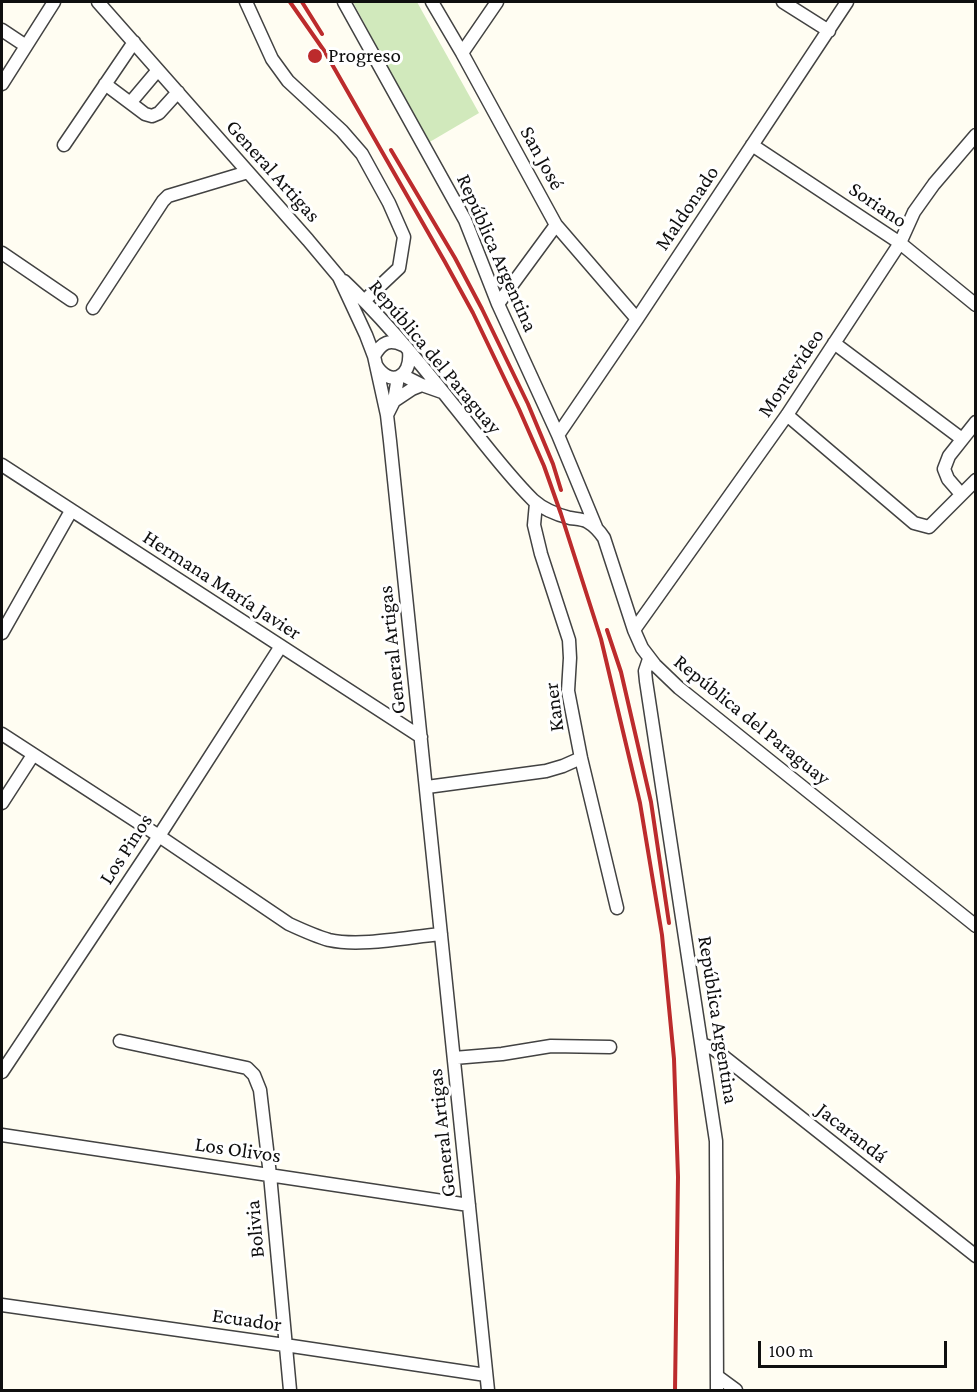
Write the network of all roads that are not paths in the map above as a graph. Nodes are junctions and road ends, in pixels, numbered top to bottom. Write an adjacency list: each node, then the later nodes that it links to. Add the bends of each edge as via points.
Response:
1 (54, 2): 12 (street)
2 (98, 2): 11 (street, General Artigas)
3 (246, 2): 28 (street, via 272,59 288,81 362,154 404,237 399,268)
4 (344, 2): 29 (street, República Argentina, via 465,220)
5 (432, 2): 13 (street, San José)
6 (497, 2): 13 (street)
7 (783, 2): 10 (street)
8 (847, 2): 10 (street, Maldonado)
9 (2, 30): 12 (street)
10 (829, 31): 21 (street, Maldonado)
11 (134, 42): 14 (street, General Artigas); 16 (street)
12 (26, 46): 15 (street)
13 (462, 53): 23 (street, San José)
14 (158, 70): 17 (street, General Artigas); 18 (street)
15 (2, 84)
16 (105, 84): 18 (street); 20 (street)
17 (178, 92): 18 (street, via 152,116); 22 (street, General Artigas)
18 (131, 102)
19 (975, 135): 24 (street, Montevideo, via 914,212)
20 (63, 145)
21 (752, 145): 24 (street, Soriano); 32 (street, Maldonado)
22 (248, 172): 26 (street, General Artigas); 31 (street, via 168,196)
23 (556, 225): 29 (street); 32 (street, San José)
24 (900, 243): 30 (street, Soriano); 33 (street, Montevideo)
25 (2, 253): 27 (street)
26 (339, 276): 28 (street, República del Paraguay); 35 (street, General Artigas)
27 (71, 300)
28 (364, 301): 34 (street, República del Paraguay)
29 (498, 304): 43 (street, República Argentina)
30 (975, 305)
31 (93, 308)
32 (637, 319): 43 (street, Maldonado)
33 (834, 343): 41 (street, Montevideo); 44 (street)
34 (406, 348): 35 (street, via 395,342 386,343 379,348); 36 (street, via 409,368); 38 (street, República del Paraguay)
35 (375, 360): 36 (street, via 380,372 389,377); 40 (street, General Artigas)
36 (400, 376): 37 (street); 39 (street)
37 (422, 385): 38 (street); 39 (street)
38 (444, 393): 48 (street, República del Paraguay)
39 (394, 401): 40 (street)
40 (387, 415): 56 (street, General Artigas)
41 (787, 415): 47 (street, via 914,524 929,527); 51 (street, Montevideo)
42 (975, 422): 44 (street)
43 (558, 435): 50 (street, República Argentina)
44 (962, 439): 47 (street, via 944,469)
45 (2, 465): 49 (street, Hermana María Javier)
46 (975, 480): 47 (street)
47 (961, 494)
48 (536, 503): 50 (street, República del Paraguay); 58 (street, Kaner, via 534,525 569,640 568,692)
49 (72, 511): 52 (street); 53 (street, Hermana María Javier)
50 (597, 529): 51 (street, República del Paraguay, via 604,538)
51 (634, 630): 54 (street, República del Paraguay)
52 (2, 633)
53 (281, 646): 56 (street, Hermana María Javier); 61 (street, Los Pinos)
54 (649, 658): 63 (street, República del Paraguay, via 679,688); 66 (street, República Argentina, via 646,681)
55 (2, 734): 57 (street)
56 (421, 736): 59 (street, General Artigas)
57 (33, 755): 60 (street); 61 (street)
58 (581, 758): 59 (street, via 546,771); 62 (street, Kaner)
59 (427, 788): 64 (street, General Artigas)
60 (2, 803)
61 (159, 836): 64 (street, via 289,924 312,934 351,942); 69 (street, Los Pinos)
62 (617, 908)
63 (975, 926)
64 (441, 934): 68 (street, General Artigas)
65 (120, 1041): 71 (street, Bolivia, via 247,1068 260,1090)
66 (702, 1044): 73 (street, Jacarandá, via 714,1049); 77 (street, República Argentina, via 716,1141)
67 (610, 1047): 68 (street, via 551,1046)
68 (454, 1058): 72 (street, General Artigas)
69 (2, 1072)
70 (2, 1135): 71 (street, Los Olivos)
71 (270, 1175): 72 (street, Los Olivos); 75 (street, Bolivia)
72 (469, 1205): 76 (street, General Artigas)
73 (975, 1256)
74 (2, 1305): 75 (street, Ecuador)
75 (285, 1345): 76 (street, Ecuador); 78 (street, Bolivia)
76 (486, 1375): 79 (street, General Artigas)
77 (717, 1376): 80 (street, República Argentina); 81 (street)
78 (290, 1390)
79 (488, 1390)
80 (717, 1390)
81 (736, 1390)

